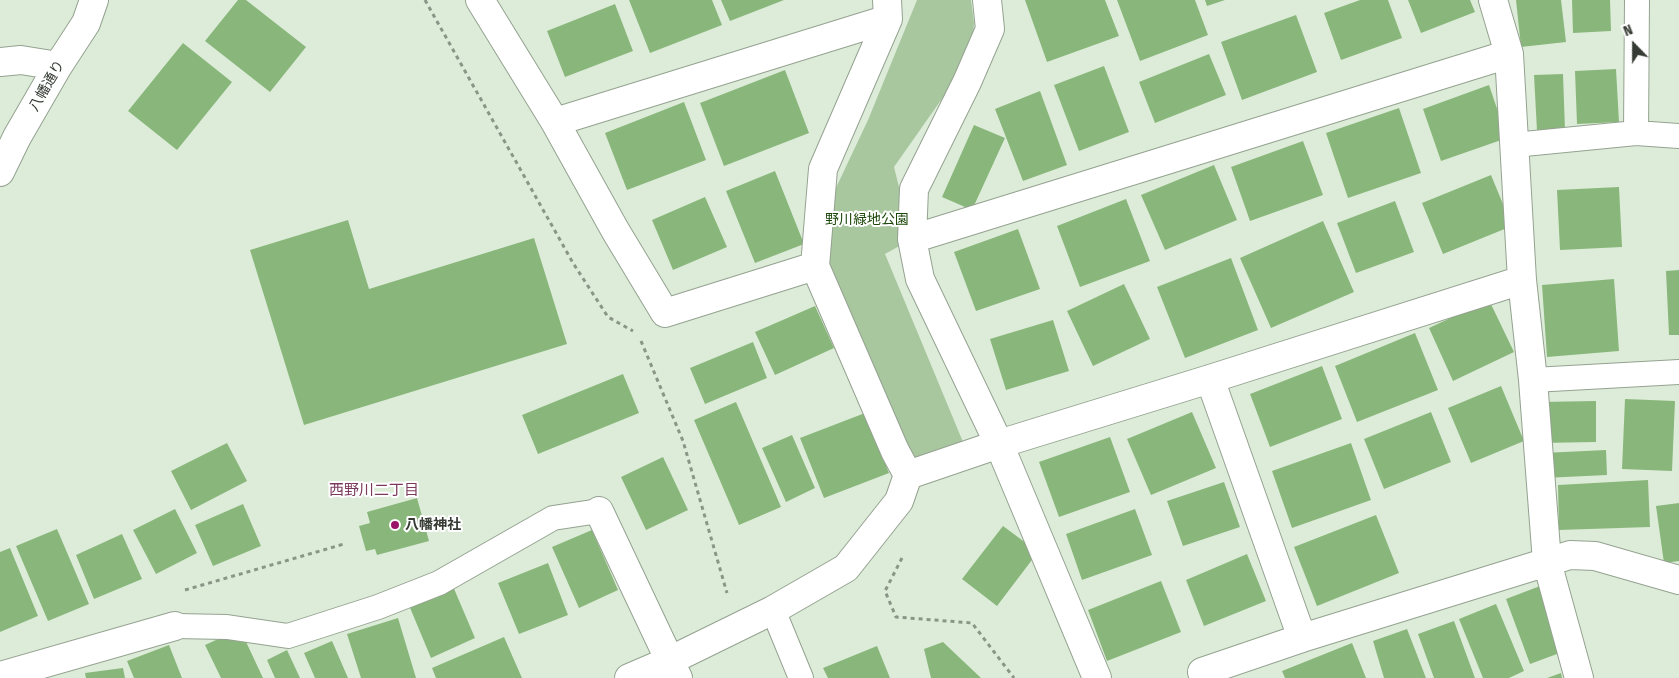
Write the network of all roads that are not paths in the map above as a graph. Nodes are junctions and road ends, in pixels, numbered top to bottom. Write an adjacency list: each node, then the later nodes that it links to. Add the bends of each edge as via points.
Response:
1 (94, 0): 9 (street, 八幡通り, via 86,23)
2 (480, 0): 10 (street)
3 (987, 0): 15 (street, via 990,29 914,190)
4 (1493, 0): 7 (street)
5 (1637, 0): 11 (lane)
6 (888, 10): 10 (street); 16 (street, via 823,169)
7 (1509, 54): 13 (street); 15 (street)
8 (0, 62): 9 (street, via 21,60)
9 (58, 66): 14 (street, 八幡通り)
10 (556, 122): 16 (street, via 615,230 666,313)
11 (1636, 134): 12 (lane); 13 (lane)
12 (1679, 136)
13 (1514, 145): 17 (street)
14 (0, 172)
15 (912, 240): 21 (street, via 920,280)
16 (815, 266): 22 (street)
17 (1522, 280): 19 (street); 20 (street)
18 (1679, 372): 20 (lane)
19 (1210, 379): 21 (street); 28 (street)
20 (1533, 380): 24 (street)
21 (999, 444): 22 (street); 34 (street)
22 (908, 475): 26 (street, via 899,501 846,568)
23 (599, 512): 27 (lane, via 553,518 439,583 288,636 227,626); 29 (street)
24 (1547, 562): 25 (street, via 1570,555 1595,556); 28 (street); 35 (street)
25 (1679, 580)
26 (773, 610): 29 (street, via 737,628); 33 (lane)
27 (175, 626): 30 (street)
28 (1302, 638): 31 (street)
29 (674, 669): 32 (street)
30 (0, 676)
31 (1198, 676)
32 (629, 678)
33 (801, 678)
34 (1097, 678)
35 (1578, 678)

